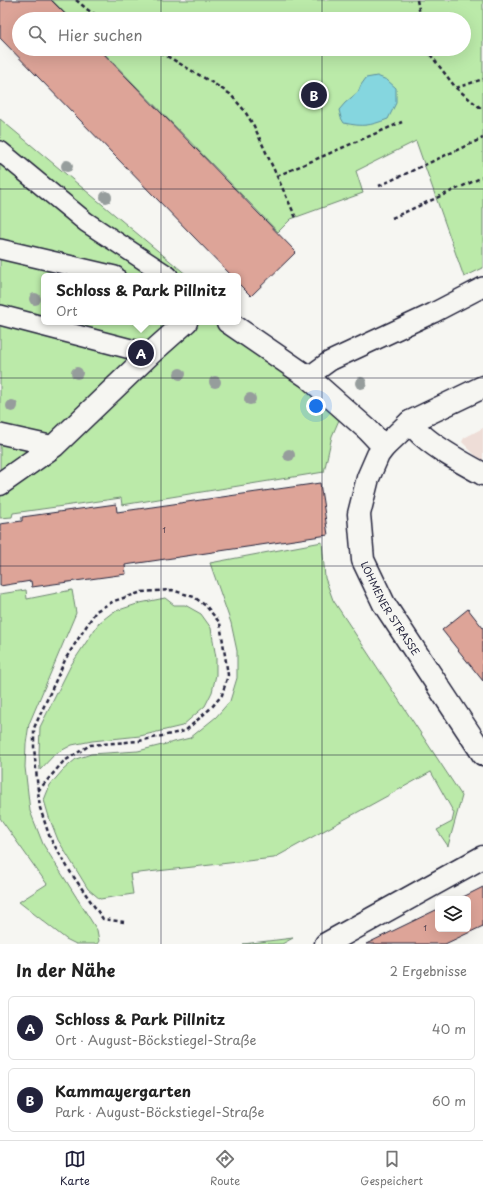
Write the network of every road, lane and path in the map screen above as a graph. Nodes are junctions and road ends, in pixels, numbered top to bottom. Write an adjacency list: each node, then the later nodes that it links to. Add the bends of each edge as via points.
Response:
1 (76, 0): 3 (path)
2 (417, 0): 4 (path)
3 (91, 12)
4 (420, 12)
5 (167, 56): 13 (path, via 230,94 254,126)
6 (431, 56): 8 (path)
7 (483, 79): 8 (path)
8 (456, 88): 9 (path)
9 (483, 110)
10 (402, 122): 13 (path)
11 (483, 138): 15 (path)
12 (0, 151): 20 (lane, via 86,222)
13 (277, 176): 17 (path)
14 (483, 177): 16 (path)
15 (379, 186)
16 (392, 218)
17 (298, 220)
18 (0, 249): 19 (lane)
19 (102, 273)
20 (162, 273)
21 (483, 287): 26 (lane, via 330,361)
22 (0, 315): 25 (lane)
23 (183, 325): 25 (street)
24 (232, 325): 26 (street)
25 (150, 354): 30 (street)
26 (308, 376): 31 (street)
27 (483, 386): 28 (street, LOHMENER STRASSE)
28 (410, 422): 31 (street, LOHMENER STRASSE); 32 (street, via 429,440)
29 (0, 434): 30 (lane)
30 (54, 446): 33 (street)
31 (384, 447): 34 (street, LOHMENER STRASSE, via 368,478 360,514 363,560 384,604)
32 (483, 474)
33 (0, 484)
34 (483, 754)
35 (38, 791): 35 (path, via 34,728 66,658 96,611 114,601 142,592 172,590 194,597 206,606 220,623 228,675 222,695 212,707 185,730 139,741 90,745 63,762); 37 (path, via 40,808 50,838 71,873 103,919)
36 (483, 857): 38 (street)
37 (124, 922)
38 (326, 944)

